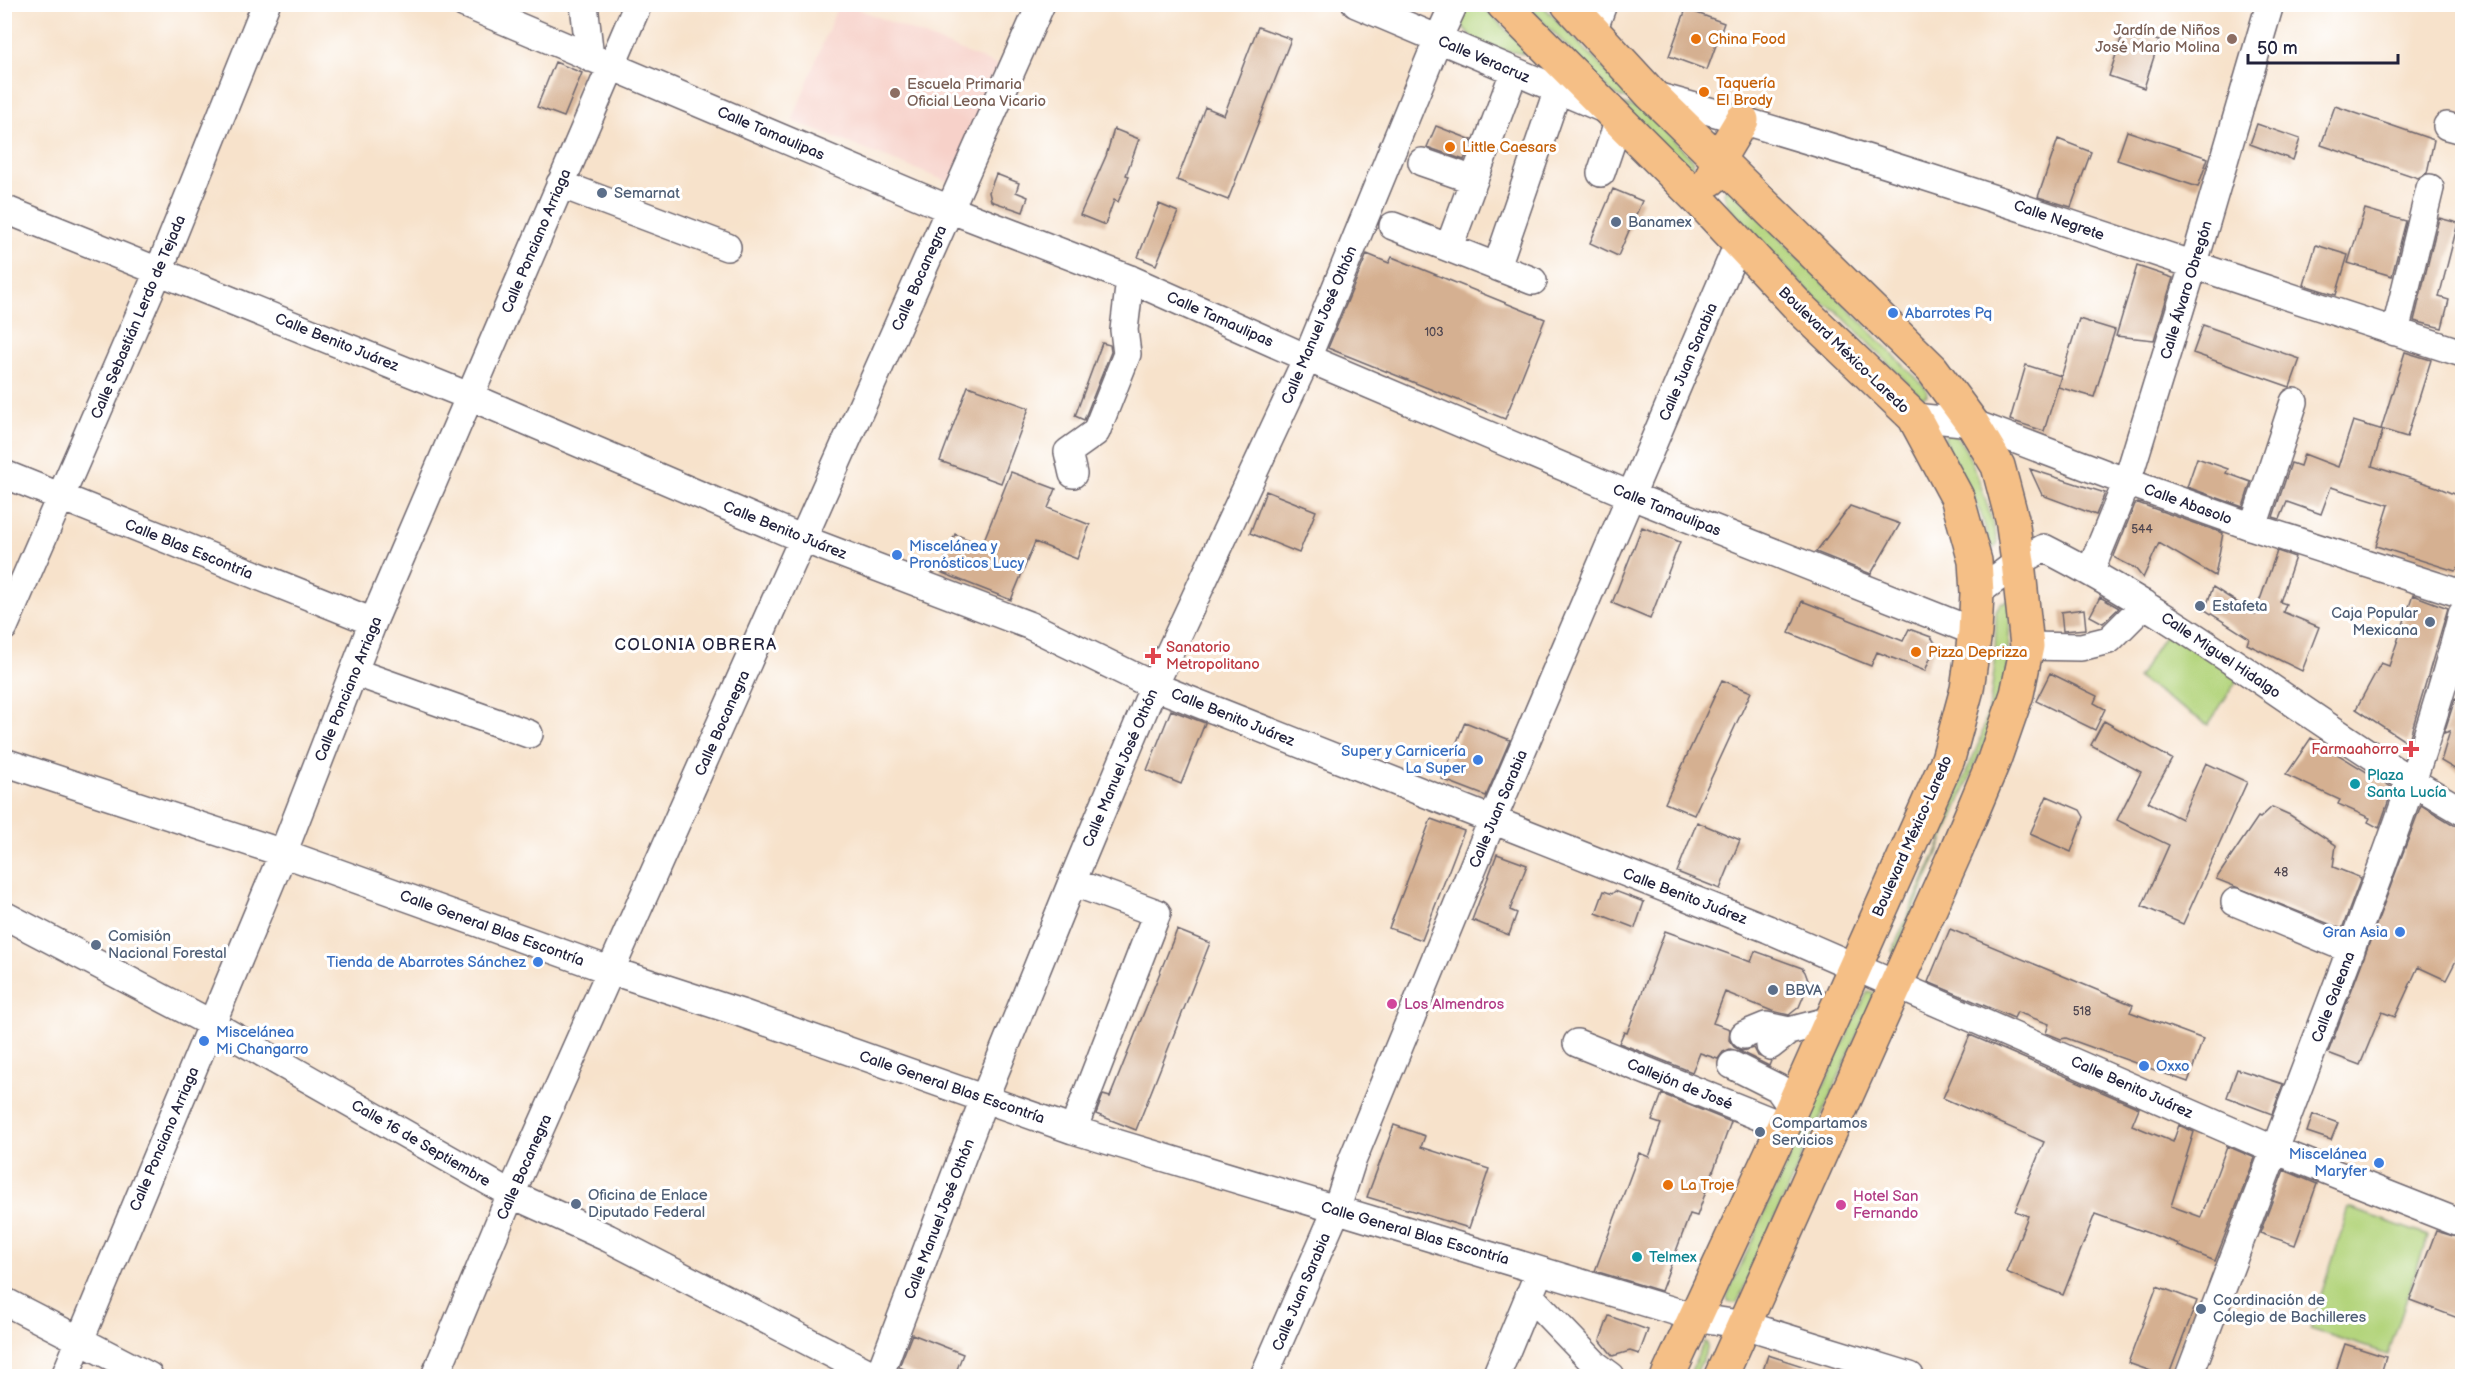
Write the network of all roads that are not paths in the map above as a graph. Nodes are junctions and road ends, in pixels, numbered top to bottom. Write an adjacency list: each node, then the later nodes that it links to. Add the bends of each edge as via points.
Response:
1 (266, 4): 34 (street, Calle Sebastián Lerdo de Tejada)
2 (465, 4): 13 (street, Calle Tamaulipas)
3 (584, 4): 13 (street)
4 (639, 4): 13 (street, Calle Ponciano Arriaga)
5 (1041, 4): 27 (street, Calle Bocanegra)
6 (1356, 4): 12 (street, Calle Veracruz)
7 (1454, 4): 12 (street, Calle Manuel José Othón)
8 (1503, 4): 17 (main road, Boulevard México-Laredo)
9 (1568, 4): 11 (main road)
10 (2270, 4): 33 (street, Calle Álvaro Obregón)
11 (1598, 18): 16 (main road)
12 (1437, 39): 14 (street, Calle Veracruz); 39 (street, Calle Manuel José Othón)
13 (602, 62): 23 (street, Calle Ponciano Arriaga); 27 (street, Calle Tamaulipas)
14 (1514, 72): 15 (street, Calle Veracruz); 22 (street)
15 (1558, 89): 17 (street, Calle Veracruz); 32 (street)
16 (1652, 95): 18 (street, Calle Negrete); 19 (main road)
17 (1616, 116): 21 (street); 25 (main road, Boulevard México-Laredo)
18 (1742, 120): 19 (main road); 33 (street, Calle Negrete, via 1990,196)
19 (1718, 160): 25 (main road); 43 (main road, via 1932,369)
20 (1422, 162): 22 (street)
21 (1601, 173)
22 (1474, 180): 31 (street)
23 (560, 184): 30 (street); 40 (street, Calle Ponciano Arriaga)
24 (2430, 188): 37 (street)
25 (1702, 203): 29 (main road, Boulevard México-Laredo)
26 (4, 209): 34 (street, Calle Benito Juárez)
27 (949, 209): 35 (street, Calle Tamaulipas); 50 (street, Calle Bocanegra)
28 (1394, 226): 31 (street)
29 (1738, 244): 42 (main road, Boulevard México-Laredo); 47 (street, Calle Juan Sarabia)
30 (727, 247)
31 (1449, 247): 32 (street)
32 (1497, 266): 36 (street)
33 (2193, 267): 37 (street, Calle Negrete); 46 (street, Calle Álvaro Obregón)
34 (159, 270): 40 (street, Calle Benito Juárez); 48 (street, Calle Sebastián Lerdo de Tejada)
35 (1130, 279): 39 (street, Calle Tamaulipas); 45 (street, via 1124,330 1127,354 1096,432 1068,452)
36 (1533, 281)
37 (2395, 332): 38 (street, Calle Negrete)
38 (2463, 353)
39 (1307, 358): 47 (street, Calle Tamaulipas); 62 (street, Calle Manuel José Othón)
40 (471, 397): 50 (street, Calle Benito Juárez); 57 (street, Calle Ponciano Arriaga)
41 (2294, 402): 49 (street)
42 (1914, 417): 43 (street, Calle Abasolo); 53 (main road, Boulevard México-Laredo, via 1956,497 1975,561)
43 (1972, 423): 46 (street, Calle Abasolo); 51 (main road, via 1998,466)
44 (4, 474): 48 (street, Calle Blas Escontría)
45 (1074, 474)
46 (2127, 482): 49 (street, Calle Abasolo); 52 (street, Calle Álvaro Obregón)
47 (1632, 496): 59 (street, Calle Tamaulipas); 68 (street, Calle Juan Sarabia)
48 (61, 498): 57 (street, Calle Blas Escontría); 58 (street, Calle Sebastián Lerdo de Tejada)
49 (2253, 527): 54 (street, Calle Abasolo)
50 (804, 539): 62 (street, Calle Benito Juárez, via 1032,626); 75 (street, Calle Bocanegra)
51 (2018, 562): 52 (street, Calle Miguel Hidalgo, via 2044,548); 53 (street, Calle Miguel Hidalgo); 60 (main road)
52 (2090, 572): 55 (street, Calle Miguel Hidalgo)
53 (1977, 593): 59 (main road, Boulevard México-Laredo)
54 (2463, 594)
55 (2145, 604): 60 (street, via 2109,640 2081,647); 66 (street, Calle Miguel Hidalgo)
56 (2463, 614): 63 (street, Calle Galeana)
57 (373, 622): 61 (street, Calle Ponciano Arriaga)
58 (4, 627)
59 (1975, 632): 74 (main road, Boulevard México-Laredo, via 1967,689 1948,759)
60 (2027, 645): 76 (main road, via 2017,694 1994,760)
61 (354, 672): 64 (street); 69 (street, Calle Ponciano Arriaga)
62 (1154, 686): 68 (street, Calle Benito Juárez); 70 (street, Calle Manuel José Othón)
63 (2454, 688): 66 (street, Calle Galeana)
64 (529, 734)
65 (4, 762): 69 (street, Calle General Blas Escontría)
66 (2412, 782): 67 (street, Calle Miguel Hidalgo); 73 (street, Calle Galeana)
67 (2463, 811)
68 (1492, 821): 74 (street, Calle Benito Juárez, via 1768,929); 87 (street, Calle Juan Sarabia, via 1352,1161)
69 (283, 853): 75 (street, Calle General Blas Escontría); 78 (street, Calle Ponciano Arriaga)
70 (1072, 882): 82 (street, Calle Manuel José Othón); 84 (street, via 1157,914)
71 (2235, 902): 73 (street)
72 (4, 915): 78 (street, Calle 16 de Septiembre)
73 (2351, 950): 85 (street, Calle Galeana)
74 (1854, 967): 76 (street, Calle Benito Juárez); 77 (main road, Boulevard México-Laredo)
75 (612, 971): 82 (street, Calle General Blas Escontría); 86 (street, Calle Bocanegra)
76 (1895, 984): 85 (street, Calle Benito Juárez); 93 (main road)
77 (1832, 1020): 79 (street, via 1780,1038 1766,1026); 83 (main road, Boulevard México-Laredo)
78 (212, 1024): 86 (street, Calle 16 de Septiembre); 94 (street, Calle Ponciano Arriaga)
79 (1744, 1035)
80 (1577, 1043): 83 (street, Callejón de José)
81 (1732, 1065): 83 (street, via 1778,1088)
82 (984, 1099): 84 (street, Calle General Blas Escontría); 99 (street, Calle Manuel José Othón)
83 (1788, 1117): 92 (main road, Boulevard México-Laredo)
84 (1073, 1130): 87 (street, Calle General Blas Escontría)
85 (2275, 1150): 88 (street, Calle Benito Juárez); 106 (street, Calle Galeana)
86 (511, 1194): 97 (street, Calle Bocanegra); 98 (street, Calle 16 de Septiembre, via 608,1238)
87 (1336, 1210): 89 (street, Calle General Blas Escontría); 100 (street, Calle Juan Sarabia)
88 (2463, 1224)
89 (1540, 1270): 90 (street); 92 (street, Calle General Blas Escontría)
90 (1529, 1296): 101 (street); 102 (street)
91 (4, 1301): 94 (street)
92 (1694, 1317): 93 (street, Calle General Blas Escontría); 103 (main road, Boulevard México-Laredo)
93 (1745, 1325): 104 (main road); 105 (street, Calle General Blas Escontría)
94 (80, 1341): 95 (street, Calle Ponciano Arriaga); 96 (street)
95 (65, 1377)
96 (149, 1377)
97 (435, 1377)
98 (875, 1377)
99 (879, 1377)
100 (1264, 1377)
101 (1496, 1377)
102 (1611, 1377)
103 (1668, 1377)
104 (1721, 1377)
105 (1910, 1377)
106 (2189, 1377)

